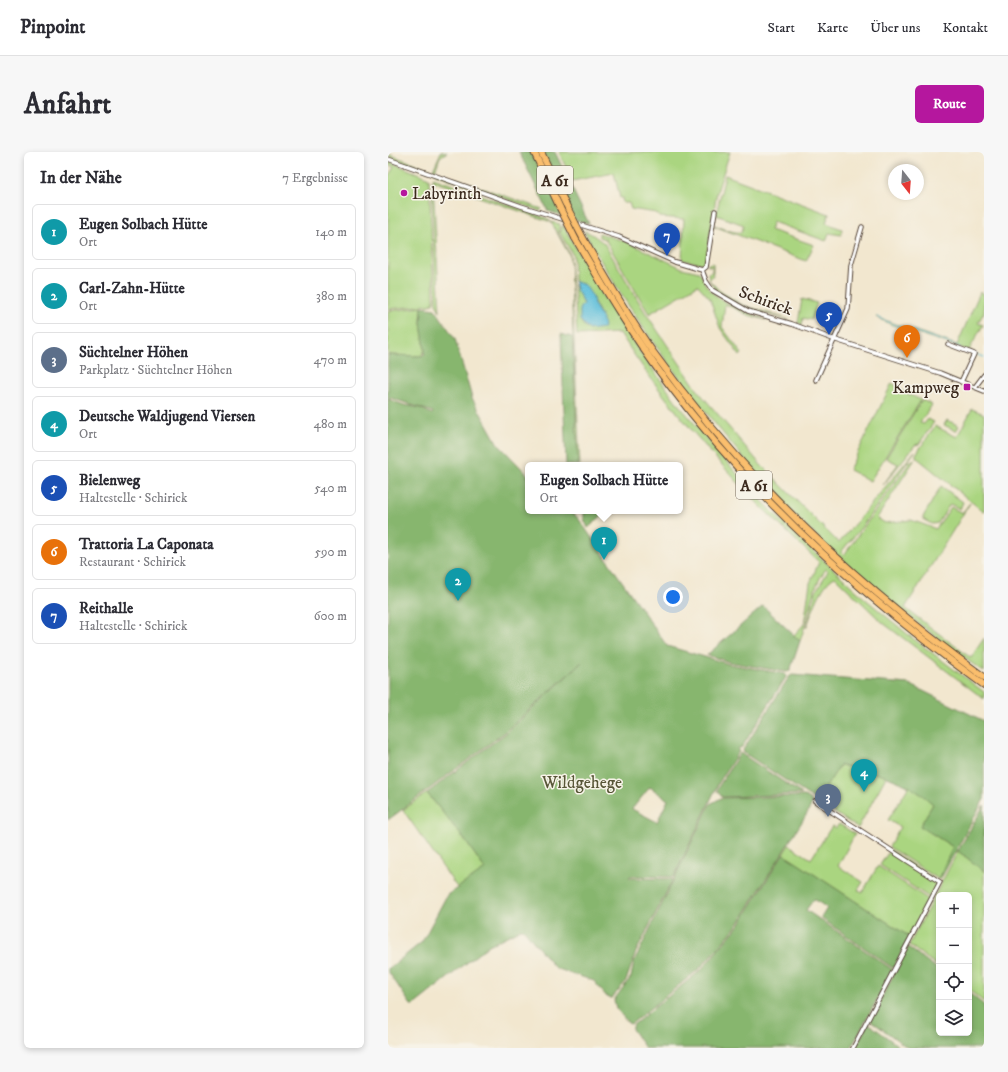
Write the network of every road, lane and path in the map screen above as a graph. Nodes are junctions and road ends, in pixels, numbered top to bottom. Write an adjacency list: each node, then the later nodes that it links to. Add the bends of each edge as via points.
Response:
1 (534, 152): 15 (highway, A 61, bridge, via 575,238 604,288 647,354 689,411 732,462 793,526 869,596)
2 (541, 152): 14 (highway, A 61, bridge, via 583,238 610,285 652,351 694,407 797,522 872,590 939,645)
3 (388, 159): 6 (street, via 626,240 675,262)
4 (716, 211): 6 (street, via 706,267)
5 (862, 227): 7 (street, via 851,265 848,309)
6 (702, 270): 7 (street, Schirick, via 712,290 739,307)
7 (833, 339): 10 (street); 11 (street, Schirick)
8 (948, 344): 11 (street, via 974,354)
9 (984, 375): 12 (street)
10 (816, 380)
11 (961, 382): 12 (street, Schirick)
12 (975, 387): 13 (street, Schirick)
13 (984, 391)
14 (984, 677)
15 (984, 685)
16 (815, 801): 17 (street, via 940,882)
17 (853, 1048)

